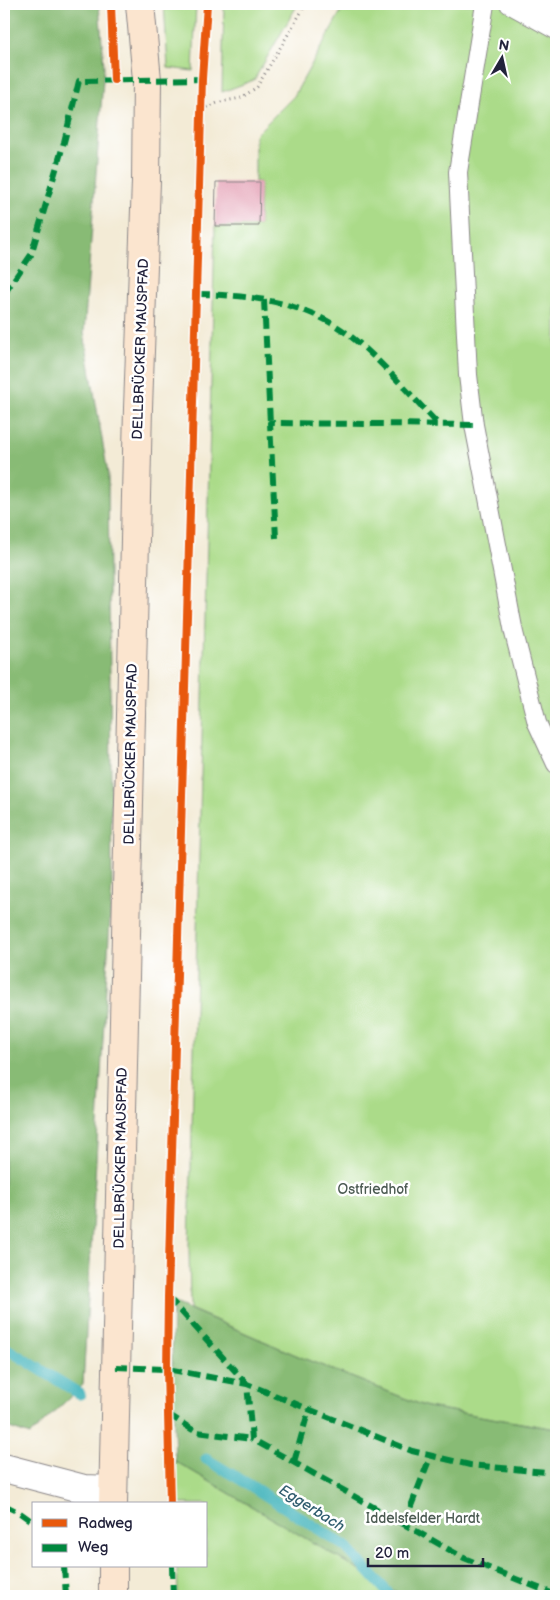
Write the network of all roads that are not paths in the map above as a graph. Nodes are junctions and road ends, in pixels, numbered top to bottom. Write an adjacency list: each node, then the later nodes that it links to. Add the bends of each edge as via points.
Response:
1 (140, 4): 9 (main road, DELLBRÜCKER MAUSPFAD, via 147,80 146,182)
2 (485, 4): 7 (lane, via 458,172 468,375 474,425 514,633 538,724)
3 (509, 4): 5 (lane)
4 (547, 4): 5 (lane)
5 (541, 21): 6 (lane)
6 (556, 30)
7 (556, 764)
8 (4, 1468): 9 (street)
9 (113, 1497)
10 (113, 1568): 11 (main road)
11 (113, 1596)

